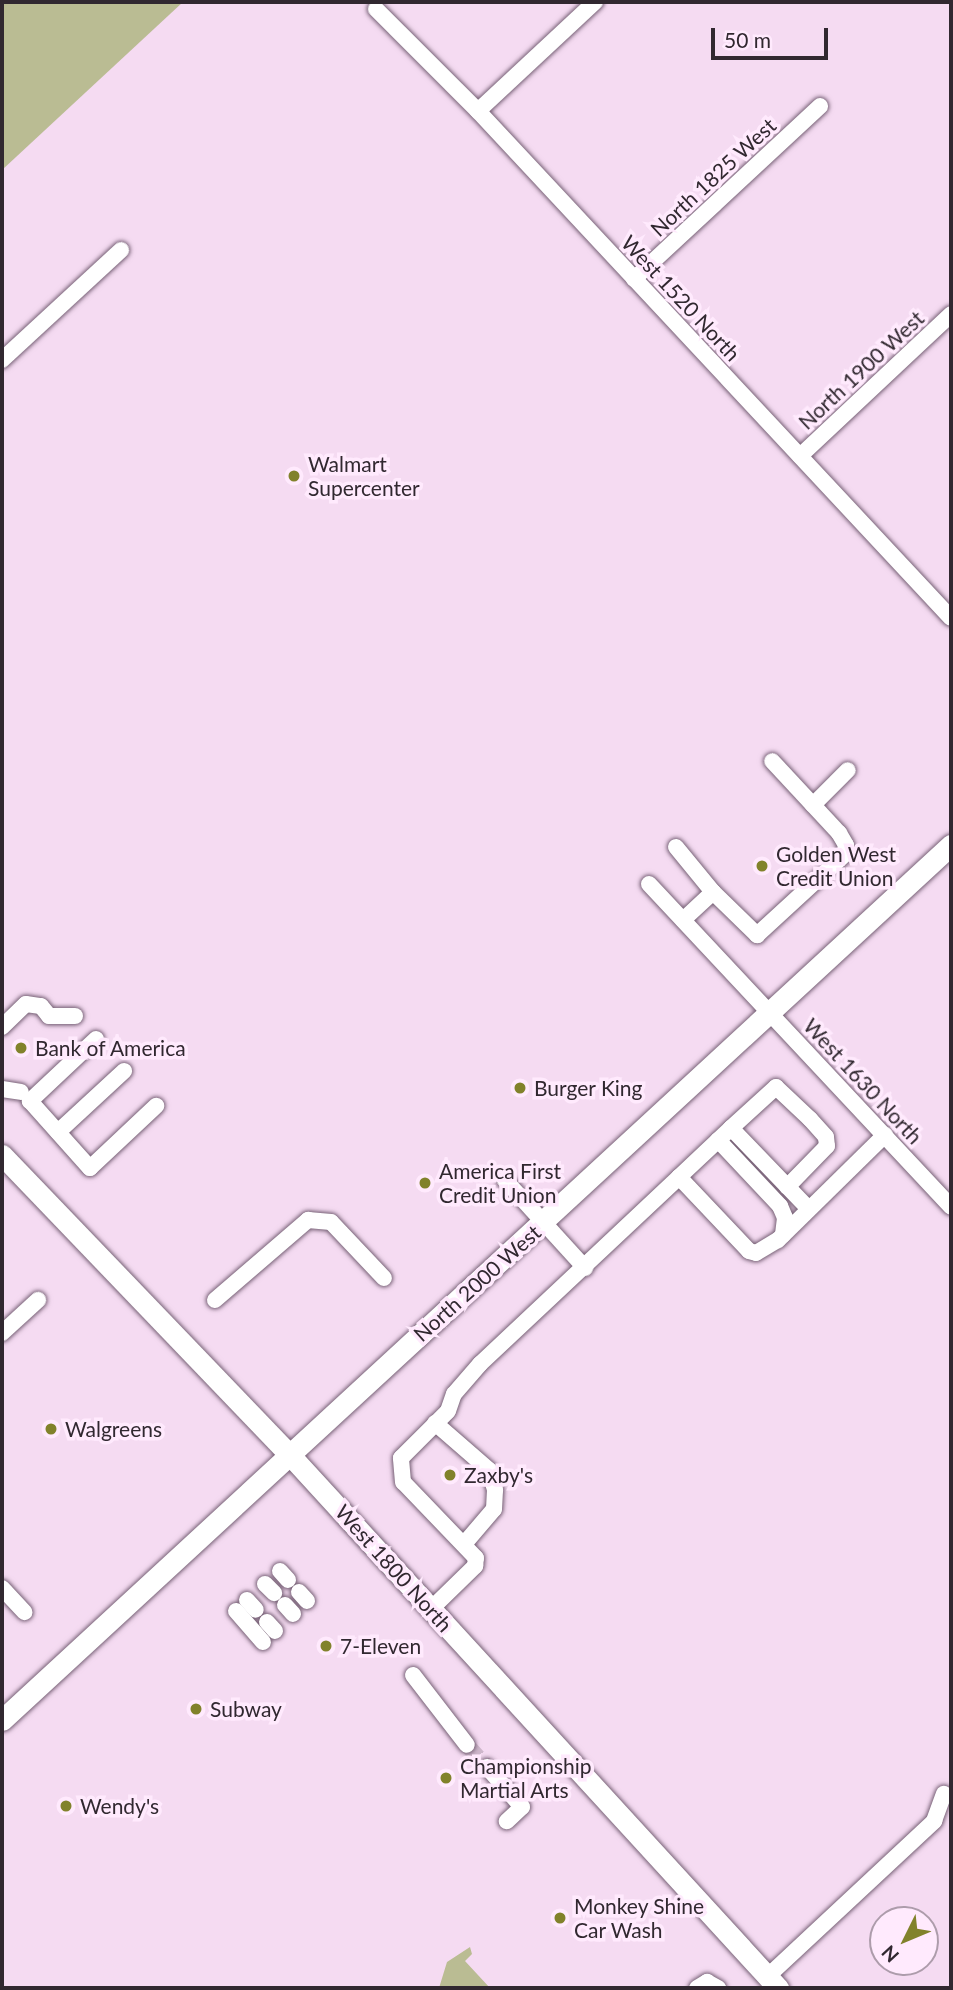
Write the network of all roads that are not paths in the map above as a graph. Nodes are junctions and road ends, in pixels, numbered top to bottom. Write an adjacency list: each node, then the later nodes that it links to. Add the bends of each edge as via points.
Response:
1 (595, 2): 4 (street)
2 (376, 9): 4 (street, West 1520 North)
3 (820, 106): 6 (street, North 1825 West)
4 (478, 111): 6 (street, West 1520 North)
5 (121, 250): 8 (street)
6 (634, 279): 9 (street, West 1520 North)
7 (951, 314): 9 (street, North 1900 West)
8 (2, 360)
9 (800, 456): 10 (street, West 1520 North)
10 (951, 618)
11 (772, 761): 13 (street)
12 (848, 770): 13 (street)
13 (813, 805): 17 (street, via 839,833 845,854 768,928 757,935 751,932)
14 (951, 845): 19 (main road, North 2000 West)
15 (677, 847): 17 (street)
16 (649, 884): 18 (street, West 1630 North)
17 (713, 892): 18 (street)
18 (683, 920): 19 (street, West 1630 North)
19 (773, 1013): 29 (street, West 1630 North); 37 (main road, North 2000 West)
20 (75, 1016): 21 (street, via 49,1016 41,1006 26,1004)
21 (2, 1027)
22 (96, 1039): 28 (street, via 30,1101)
23 (124, 1070): 28 (street)
24 (2, 1089): 25 (street)
25 (21, 1091)
26 (156, 1106): 28 (street, via 90,1168)
27 (731, 1128): 30 (street); 34 (street); 34 (street, via 776,1087 810,1119 826,1137 827,1146)
28 (58, 1132)
29 (885, 1135): 35 (street, West 1630 North); 36 (street)
30 (718, 1140): 32 (street); 38 (street, via 780,1206 785,1218)
31 (2, 1155): 45 (main road, West 1800 North)
32 (678, 1177): 38 (street, via 749,1251 763,1251); 39 (street)
33 (505, 1180): 37 (street)
34 (787, 1187): 36 (street)
35 (951, 1207)
36 (809, 1209): 38 (street)
37 (544, 1222): 39 (street); 45 (main road, North 2000 West)
38 (783, 1235)
39 (585, 1268): 44 (street, via 480,1364)
40 (384, 1278): 42 (street, via 331,1222 308,1220)
41 (38, 1300): 43 (street)
42 (215, 1300)
43 (2, 1333)
44 (435, 1423): 46 (street, via 489,1470 495,1490 494,1509); 46 (street, via 401,1458 404,1482)
45 (290, 1455): 49 (main road, West 1800 North); 53 (main road, North 2000 West)
46 (465, 1543): 49 (street, via 473,1550 475,1566)
47 (2, 1588): 50 (street)
48 (246, 1607): 51 (street)
49 (431, 1609): 58 (main road, West 1800 North)
50 (24, 1612)
51 (268, 1632)
52 (414, 1675): 54 (street)
53 (2, 1720)
54 (467, 1745)
55 (487, 1767): 57 (street, via 522,1807)
56 (944, 1794): 58 (street, via 934,1821)
57 (507, 1821)
58 (773, 1982)
59 (697, 1988): 60 (street, via 706,1982)
60 (718, 1988)

